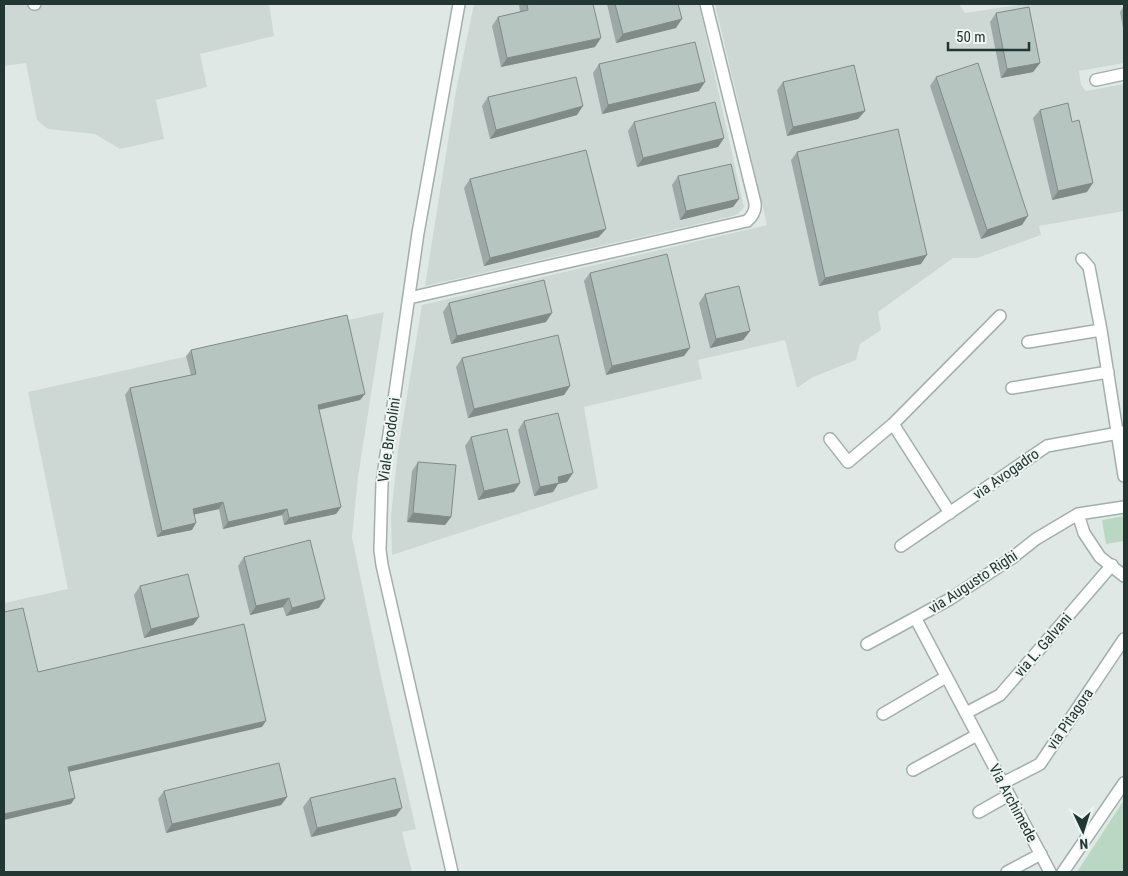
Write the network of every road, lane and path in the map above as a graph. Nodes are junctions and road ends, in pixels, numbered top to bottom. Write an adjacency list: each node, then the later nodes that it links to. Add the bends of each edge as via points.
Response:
1 (458, 4): 6 (street, Viale Brodolini)
2 (706, 4): 6 (street, via 755,204 751,218)
3 (1124, 74): 4 (street)
4 (1096, 80)
5 (1082, 259): 8 (street, via 1089,267)
6 (409, 298): 35 (street, Viale Brodolini, via 382,483 380,550)
7 (1000, 316): 12 (street)
8 (1101, 330): 9 (street); 10 (street)
9 (1028, 342)
10 (1108, 372): 11 (street); 13 (street)
11 (1012, 388)
12 (893, 424): 14 (street, via 848,462); 17 (street)
13 (1121, 433): 15 (street); 17 (street, via Avogadro, via 1047,446)
14 (830, 439)
15 (1124, 476)
16 (1124, 507): 18 (street)
17 (950, 513): 19 (street, via Avogadro)
18 (1078, 514): 20 (street, via 1084,533 1100,557); 22 (street, via Augusto Righi)
19 (901, 546)
20 (1112, 565): 21 (street); 27 (street, via L. Galvani, via 1000,695)
21 (1124, 576)
22 (917, 618): 24 (street, via Augusto Righi); 25 (street, Via Archimede)
23 (1124, 639): 30 (street, via Pitagora, via 1040,764)
24 (867, 644)
25 (946, 677): 26 (street); 27 (street, Via Archimede)
26 (883, 714)
27 (966, 714): 28 (street, Via Archimede)
28 (977, 735): 29 (street); 30 (street, Via Archimede)
29 (913, 770)
30 (1003, 783): 32 (street, Via Archimede)
31 (1124, 783): 38 (street)
32 (1009, 795): 33 (street); 34 (street, Via Archimede)
33 (979, 812)
34 (1040, 854): 36 (street); 37 (street, Via Archimede)
35 (452, 872)
36 (1007, 872)
37 (1050, 872)
38 (1063, 872)

